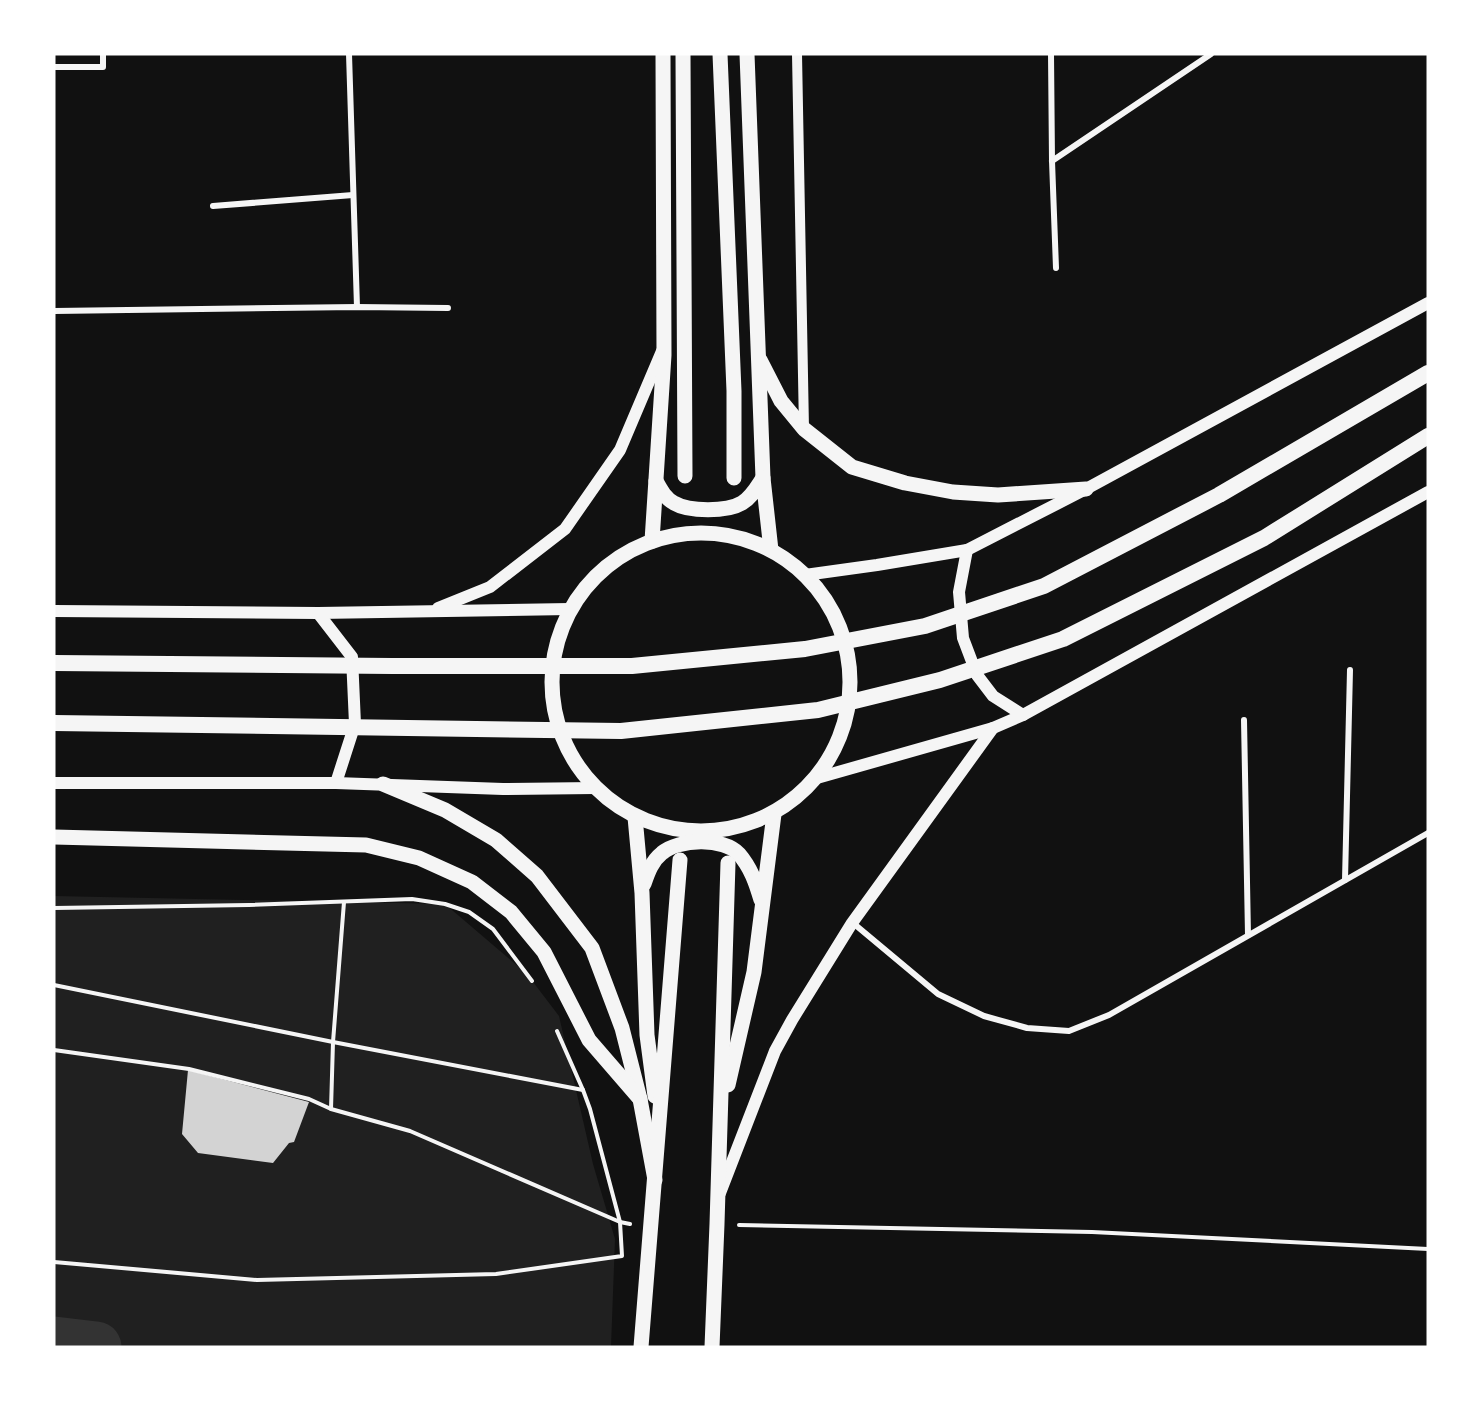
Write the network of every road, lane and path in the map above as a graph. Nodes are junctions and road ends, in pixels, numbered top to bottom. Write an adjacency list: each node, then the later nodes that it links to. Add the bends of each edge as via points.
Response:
1 (103, 54): 10 (street, via 103,67)
2 (349, 54): 12 (street)
3 (663, 54): 19 (main road)
4 (683, 54): 24 (main road)
5 (720, 54): 25 (main road)
6 (747, 54): 20 (main road)
7 (797, 54): 22 (street)
8 (1051, 54): 11 (street)
9 (1211, 54): 11 (street)
10 (54, 67)
11 (1052, 161): 14 (street)
12 (353, 195): 13 (street); 16 (street)
13 (213, 206)
14 (1056, 268)
15 (1428, 303): 28 (main road)
16 (357, 307): 17 (street); 18 (street)
17 (448, 308)
18 (54, 311)
19 (664, 347): 27 (main road); 36 (main road, via 620,450 565,529 490,586)
20 (757, 353): 22 (main road, via 781,402); 26 (main road)
21 (1428, 373): 38 (highway, via 1219,495 1044,586 925,626 805,649 632,666)
22 (804, 429): 28 (main road, via 852,467 905,483 998,495)
23 (1428, 436): 42 (highway, via 1264,538 1063,639 940,680 818,710 621,731)
24 (685, 476)
25 (734, 478)
26 (763, 478): 27 (main road, via 742,503 714,510 675,504); 31 (main road)
27 (656, 481): 30 (main road)
28 (1086, 489): 32 (main road)
29 (1428, 492): 40 (main road)
30 (652, 541): 31 (main road, via 676,535 724,534); 34 (main road, via 619,556 592,579)
31 (771, 550): 33 (main road)
32 (967, 550): 33 (main road); 40 (main road, via 959,592 963,638 977,675 993,696)
33 (805, 575): 44 (main road, via 832,610 848,652 851,696 840,740)
34 (570, 609): 36 (main road); 48 (main road, via 554,654 552,703 567,749)
35 (54, 611): 37 (main road)
36 (429, 611): 37 (main road)
37 (318, 613): 46 (main road, via 352,657 355,724)
38 (54, 663)
39 (1350, 670): 55 (street)
40 (1023, 716): 43 (main road)
41 (1244, 720): 61 (street)
42 (54, 723)
43 (993, 728): 44 (main road); 60 (main road)
44 (817, 778): 49 (main road)
45 (54, 783): 46 (main road)
46 (336, 783): 47 (main road)
47 (383, 784): 48 (main road); 68 (main road, via 445,810 496,840 537,876 592,948 622,1028)
48 (595, 788): 50 (main road)
49 (774, 814): 50 (main road, via 719,831 690,832); 58 (main road)
50 (635, 817): 56 (main road)
51 (1428, 833): 55 (street)
52 (54, 837): 68 (main road, via 366,845 419,858 472,882 512,912 544,952 589,1040)
53 (680, 860): 70 (main road)
54 (728, 863): 71 (main road)
55 (1345, 880): 61 (street)
56 (642, 892): 58 (main road, via 648,869 671,846 722,844 738,852 753,875); 70 (main road, via 647,1035)
57 (344, 902): 59 (path); 63 (path, via 412,899 469,912 493,929); 65 (path)
58 (762, 906): 71 (main road, via 753,972)
59 (54, 908)
60 (852, 923): 61 (street, via 938,994 994,1019 1027,1028 1069,1031 1109,1014); 73 (main road, via 775,1051)
61 (1248, 936)
62 (54, 985): 65 (path)
63 (539, 990)
64 (556, 1030): 67 (path)
65 (333, 1042): 67 (path); 69 (path)
66 (54, 1050): 69 (path, via 189,1069 309,1099)
67 (583, 1090): 74 (path)
68 (640, 1099): 72 (main road)
69 (331, 1109): 74 (path, via 410,1131)
70 (659, 1119): 72 (main road)
71 (720, 1120): 73 (main road)
72 (655, 1180): 76 (main road)
73 (718, 1200): 75 (main road)
74 (620, 1222): 76 (path); 78 (path, via 622,1256 496,1274 257,1280)
75 (717, 1224): 77 (path, via 1092,1232); 80 (main road)
76 (650, 1233): 79 (main road)
77 (1428, 1249)
78 (54, 1262)
79 (641, 1347)
80 (712, 1347)

